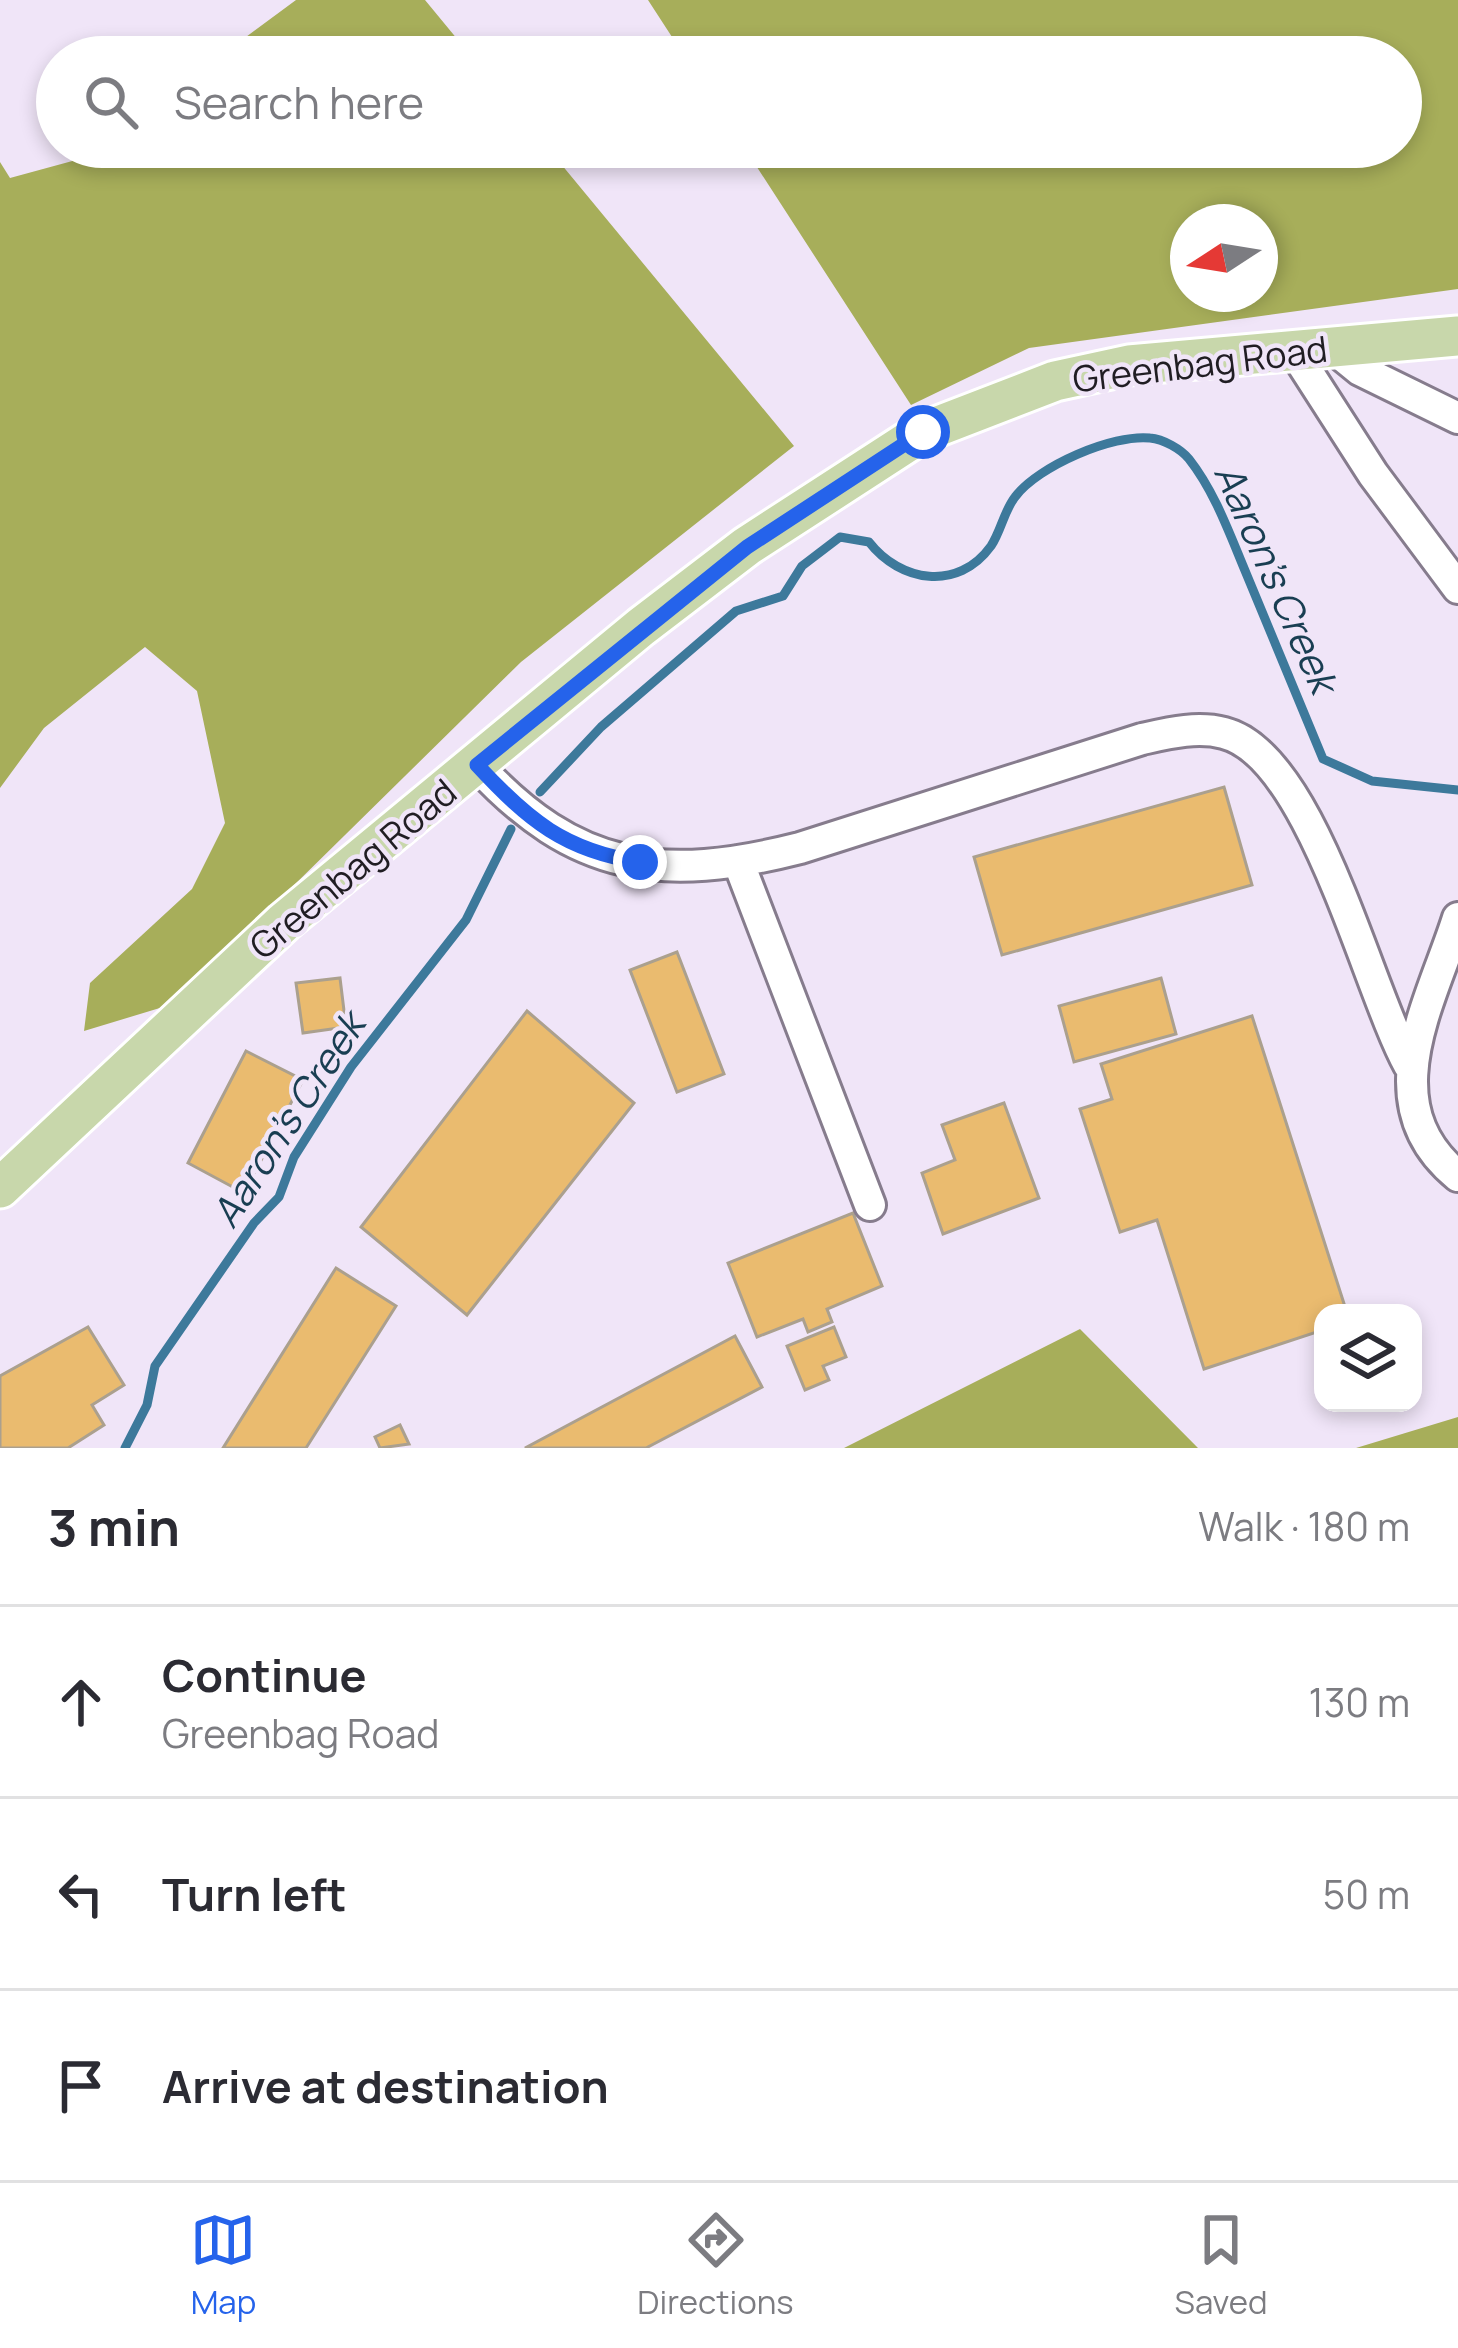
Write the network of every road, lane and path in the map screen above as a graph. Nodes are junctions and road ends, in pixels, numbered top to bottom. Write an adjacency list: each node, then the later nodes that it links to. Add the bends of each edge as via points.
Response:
1 (1458, 336): 2 (main road, Greenbag Road)
2 (1334, 348): 3 (main road, Greenbag Road); 4 (street, via 1376,380)
3 (1294, 351): 5 (street); 6 (main road, Greenbag Road, via 1129,365 1055,381 923,432 747,547)
4 (1458, 418)
5 (1458, 588)
6 (477, 765): 7 (street, via 558,837 592,855); 11 (main road, Greenbag Road, via 284,922)
7 (738, 861): 9 (street, via 1142,739 1227,733 1276,770 1306,815); 12 (street)
8 (1458, 917): 9 (street)
9 (1409, 1065): 10 (street, via 1426,1132)
10 (1458, 1176)
11 (0, 1187)
12 (870, 1205)

